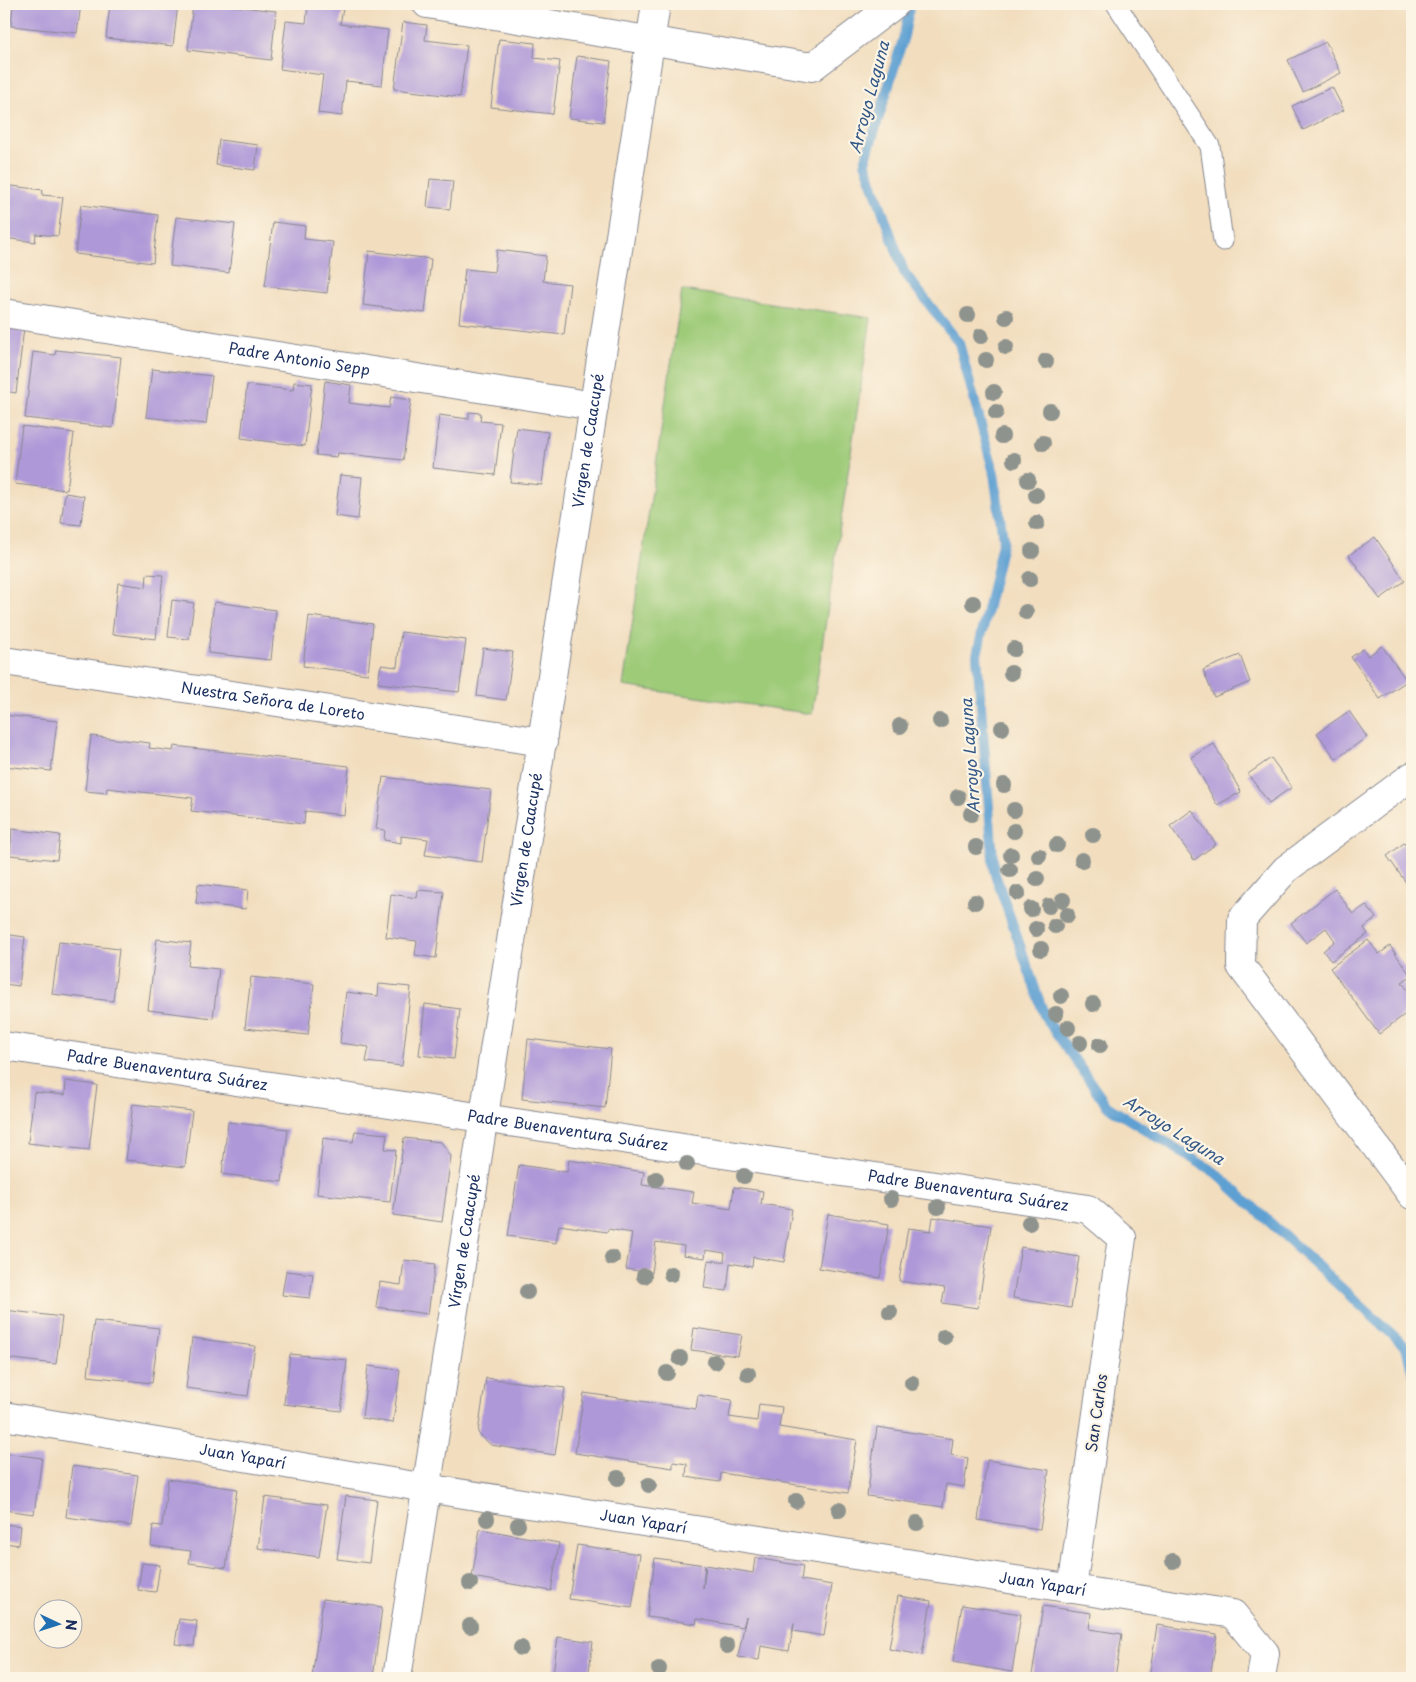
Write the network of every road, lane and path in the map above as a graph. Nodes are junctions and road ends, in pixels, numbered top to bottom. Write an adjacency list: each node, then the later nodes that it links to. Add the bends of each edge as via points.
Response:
1 (427, 4): 5 (street)
2 (656, 4): 5 (street, Vírgen de Caacupé)
3 (1116, 4): 6 (lane, via 1210,146)
4 (890, 7): 5 (street, via 812,67)
5 (651, 39): 8 (street, Vírgen de Caacupé)
6 (1223, 241)
7 (4, 313): 8 (street, Padre Antonio Sepp)
8 (594, 406): 10 (street, Vírgen de Caacupé)
9 (4, 660): 10 (street, Nuestra Señora de Loreto)
10 (542, 742): 13 (street, Vírgen de Caacupé)
11 (1412, 776): 14 (street, via 1286,869 1242,919 1241,966)
12 (4, 1046): 13 (street, Padre Buenaventura Suárez)
13 (484, 1118): 15 (street, Padre Buenaventura Suárez, via 1088,1209); 17 (street, Vírgen de Caacupé)
14 (1412, 1194)
15 (1122, 1238): 18 (street, San Carlos)
16 (4, 1416): 17 (street, Juan Yaparí)
17 (426, 1488): 18 (street, Juan Yaparí); 20 (street, Vírgen de Caacupé)
18 (1072, 1589): 19 (street, Juan Yaparí, via 1233,1614)
19 (1263, 1666)
20 (397, 1678)

